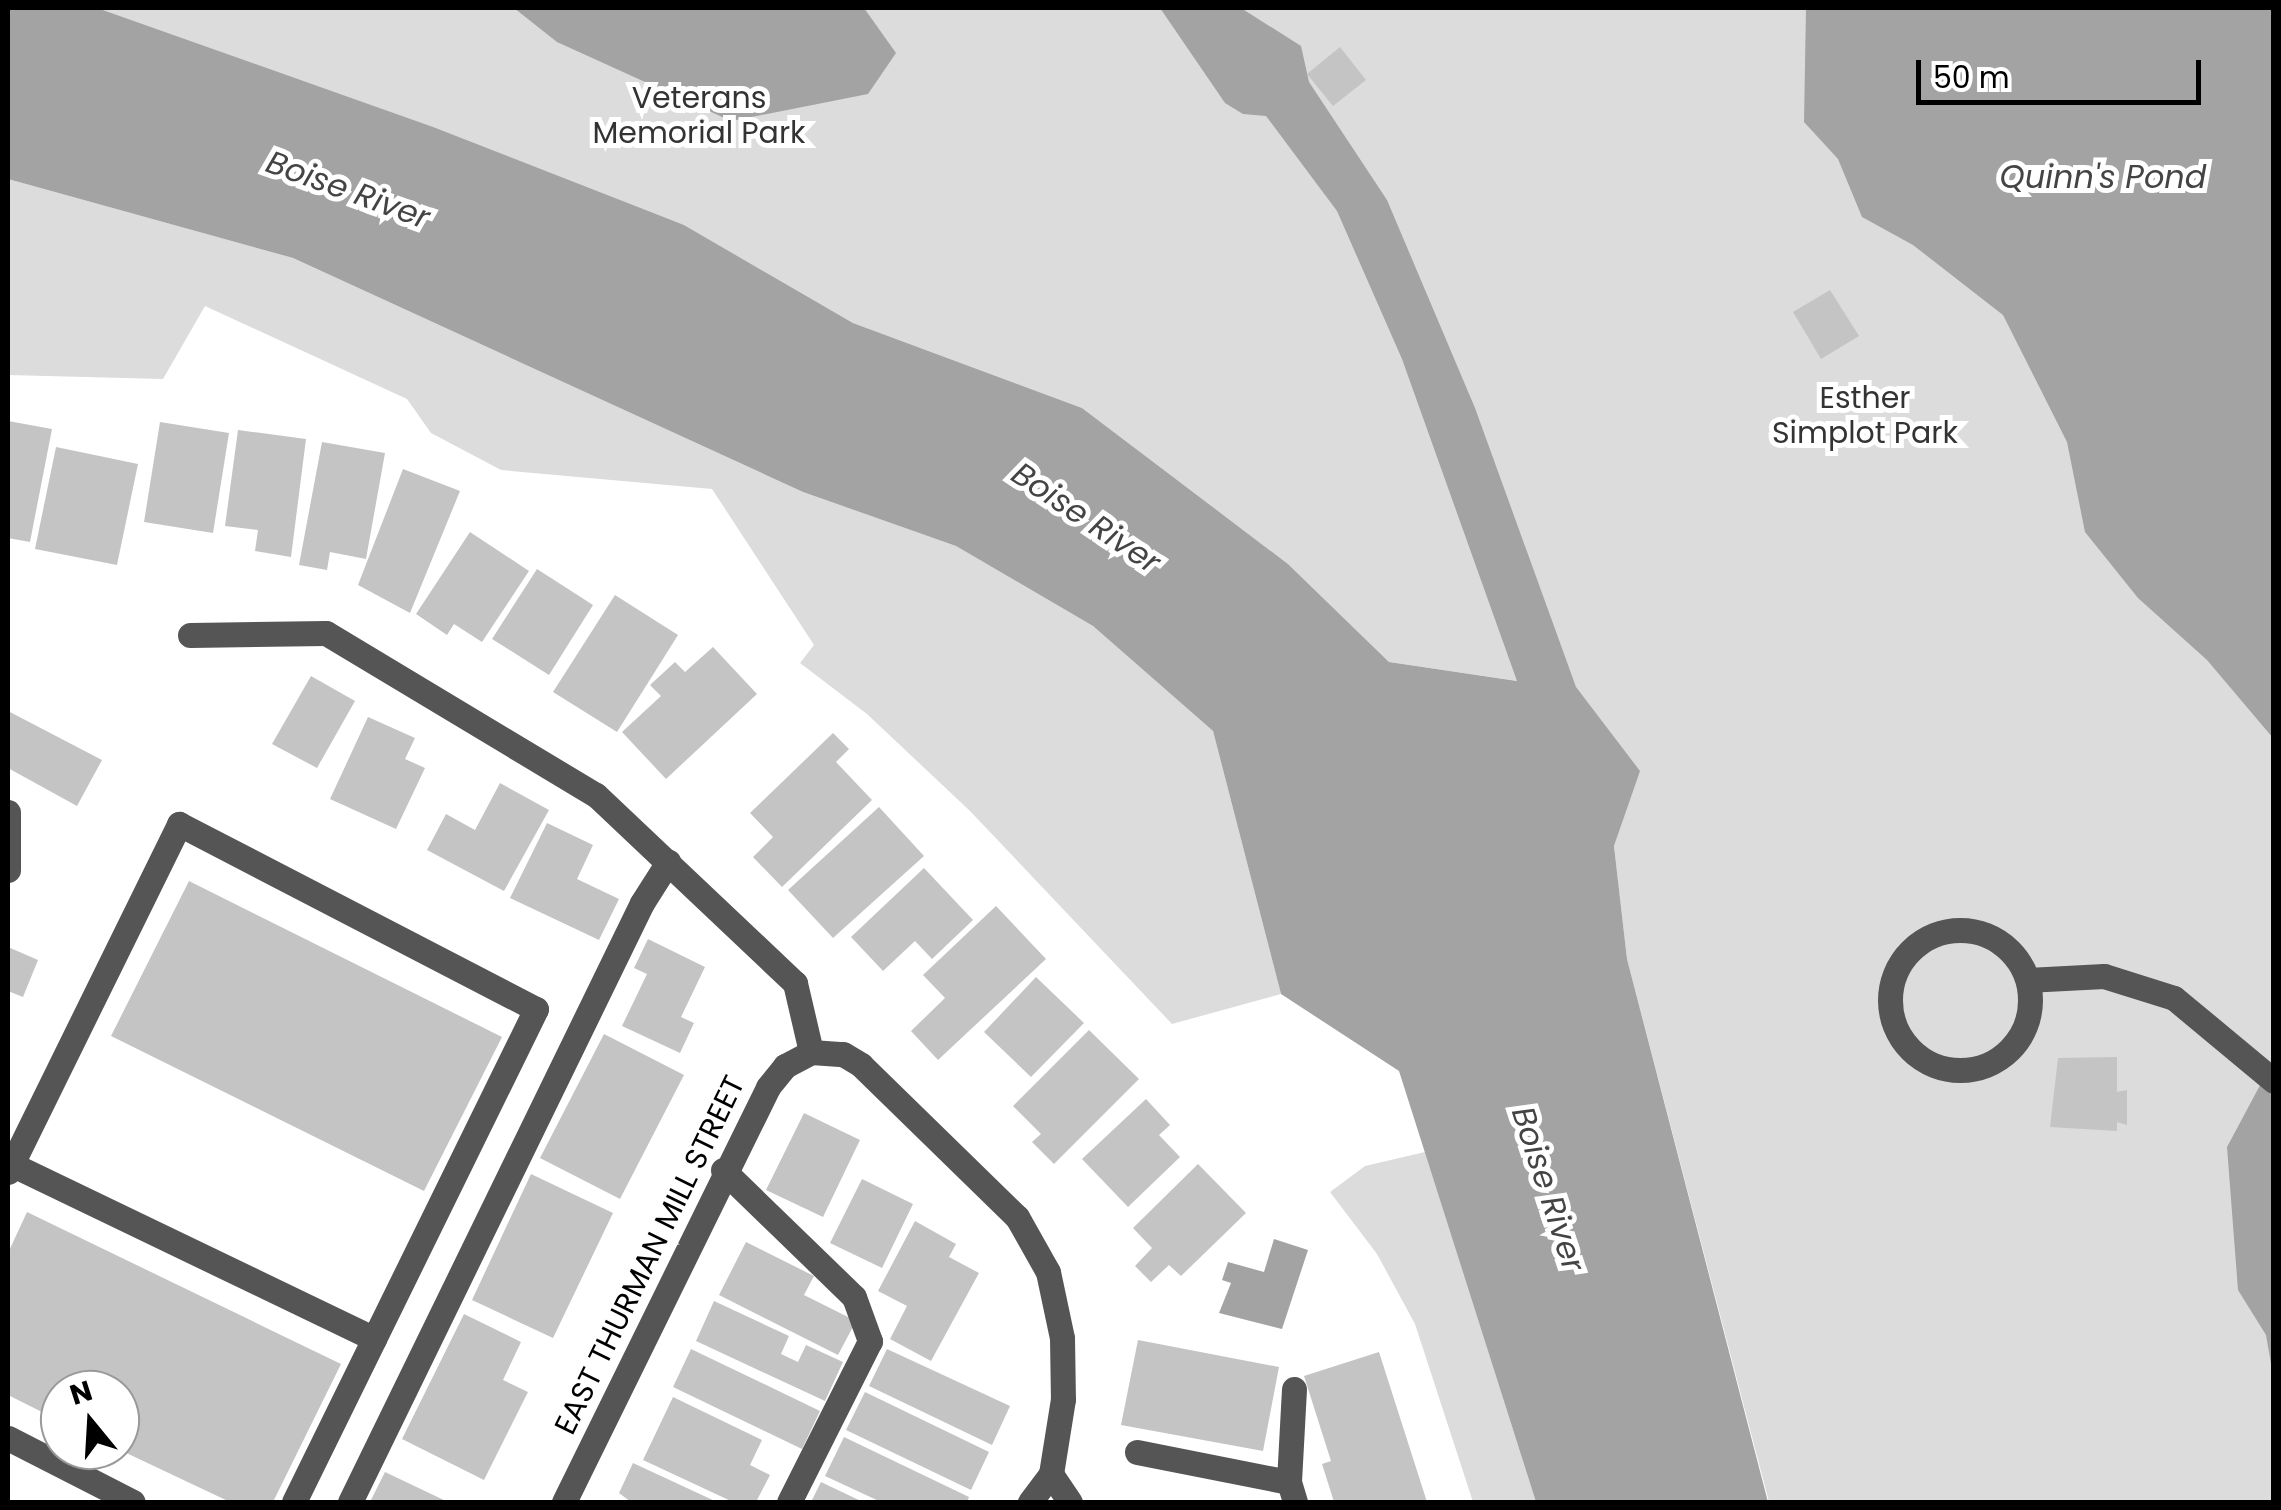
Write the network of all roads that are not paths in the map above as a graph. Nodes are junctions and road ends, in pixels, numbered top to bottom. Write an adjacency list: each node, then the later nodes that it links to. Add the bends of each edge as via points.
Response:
1 (190, 635): 3 (street, via 326,633 596,795)
2 (8, 812): 4 (street)
3 (668, 862): 6 (street, via 794,983); 18 (street, via 642,903)
4 (8, 870)
5 (2028, 980): 5 (street, via 1994,938 1941,933 1899,967 1892,1020 1926,1062 1980,1067 2022,1034 2029,1017); 7 (street, via 2104,976 2174,998)
6 (810, 1052): 9 (street, EAST THURMAN MILL STREET, via 784,1066 768,1087); 14 (street, via 843,1054 861,1065 1017,1217 1048,1272 1062,1338 1063,1399)
7 (2274, 1081)
8 (9, 1168): 10 (street); 10 (street, via 178,824 536,1009)
9 (723, 1170): 19 (street, EAST THURMAN MILL STREET); 20 (street, via 854,1297 870,1341)
10 (374, 1339): 17 (street)
11 (1294, 1389): 15 (street)
12 (8, 1438): 16 (street)
13 (1136, 1452): 15 (street)
14 (1051, 1474): 21 (street); 22 (street)
15 (1292, 1492)
16 (133, 1502)
17 (294, 1502)
18 (350, 1502)
19 (564, 1502)
20 (789, 1502)
21 (1030, 1502)
22 (1070, 1502)

